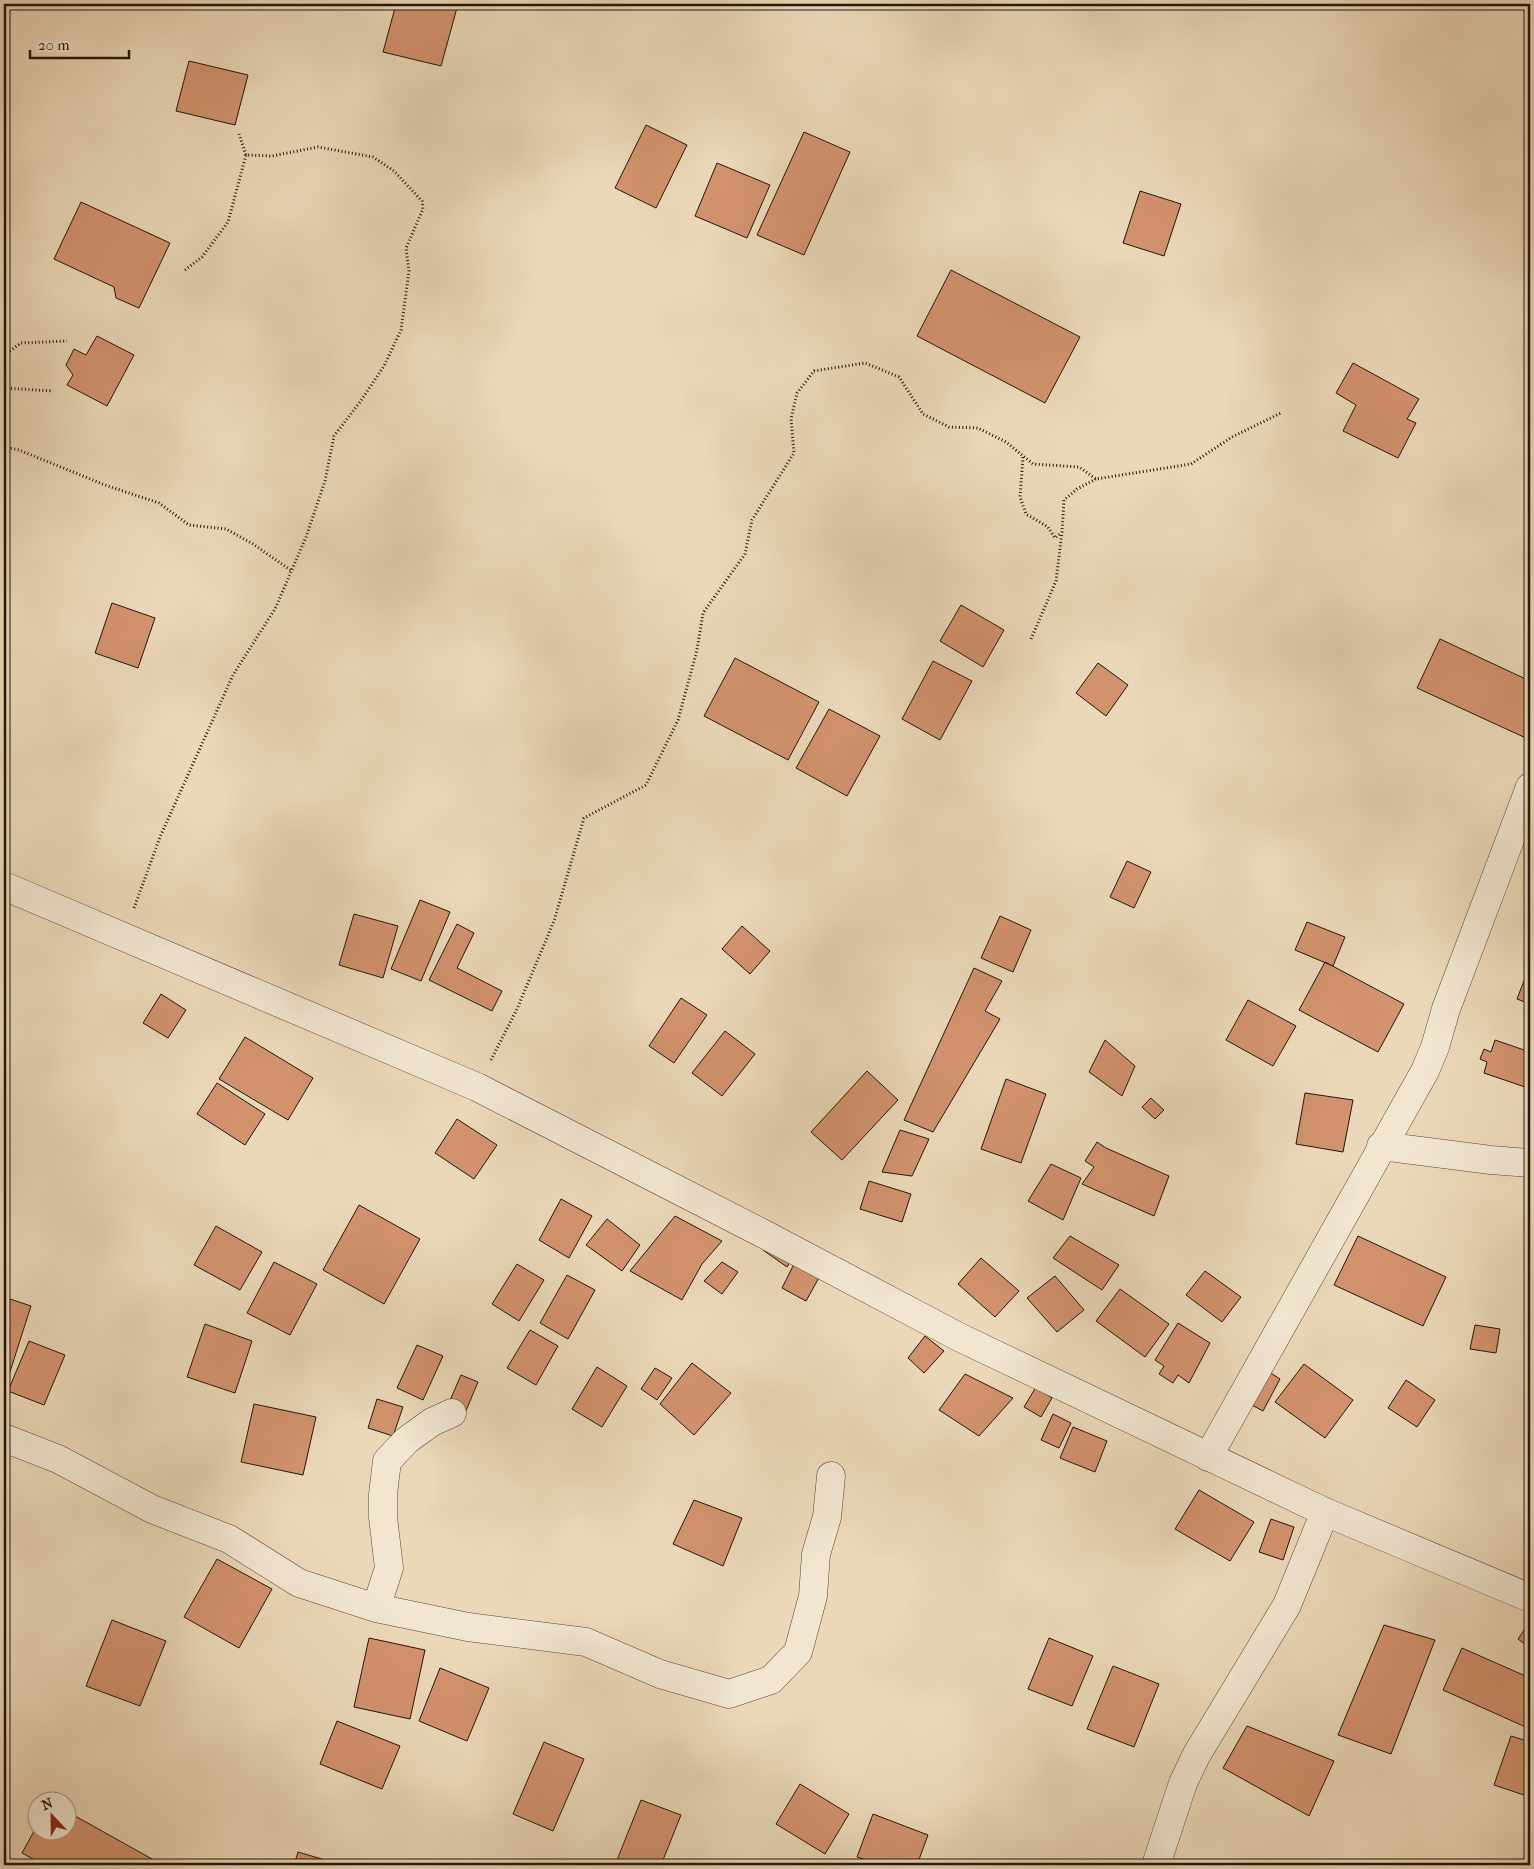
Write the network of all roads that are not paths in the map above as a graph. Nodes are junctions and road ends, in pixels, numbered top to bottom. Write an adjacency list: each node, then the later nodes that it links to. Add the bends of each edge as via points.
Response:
1 (1530, 787): 3 (street, via 1446,1009 1435,1047)
2 (4, 886): 7 (street, via 477,1087 959,1337)
3 (1381, 1146): 4 (street); 7 (street)
4 (1530, 1163)
5 (452, 1413): 11 (street, via 432,1422 407,1440 387,1461 383,1518 389,1568)
6 (4, 1438): 11 (street, via 58,1460 152,1509 229,1539 298,1583)
7 (1208, 1457): 9 (street)
8 (830, 1476): 11 (street, via 826,1517 816,1554 813,1596 798,1652 771,1680 729,1694 660,1674 586,1642 468,1627)
9 (1326, 1512): 10 (street); 12 (street, via 1287,1605 1197,1754 1183,1784)
10 (1530, 1598)
11 (376, 1608)
12 (1156, 1865)

